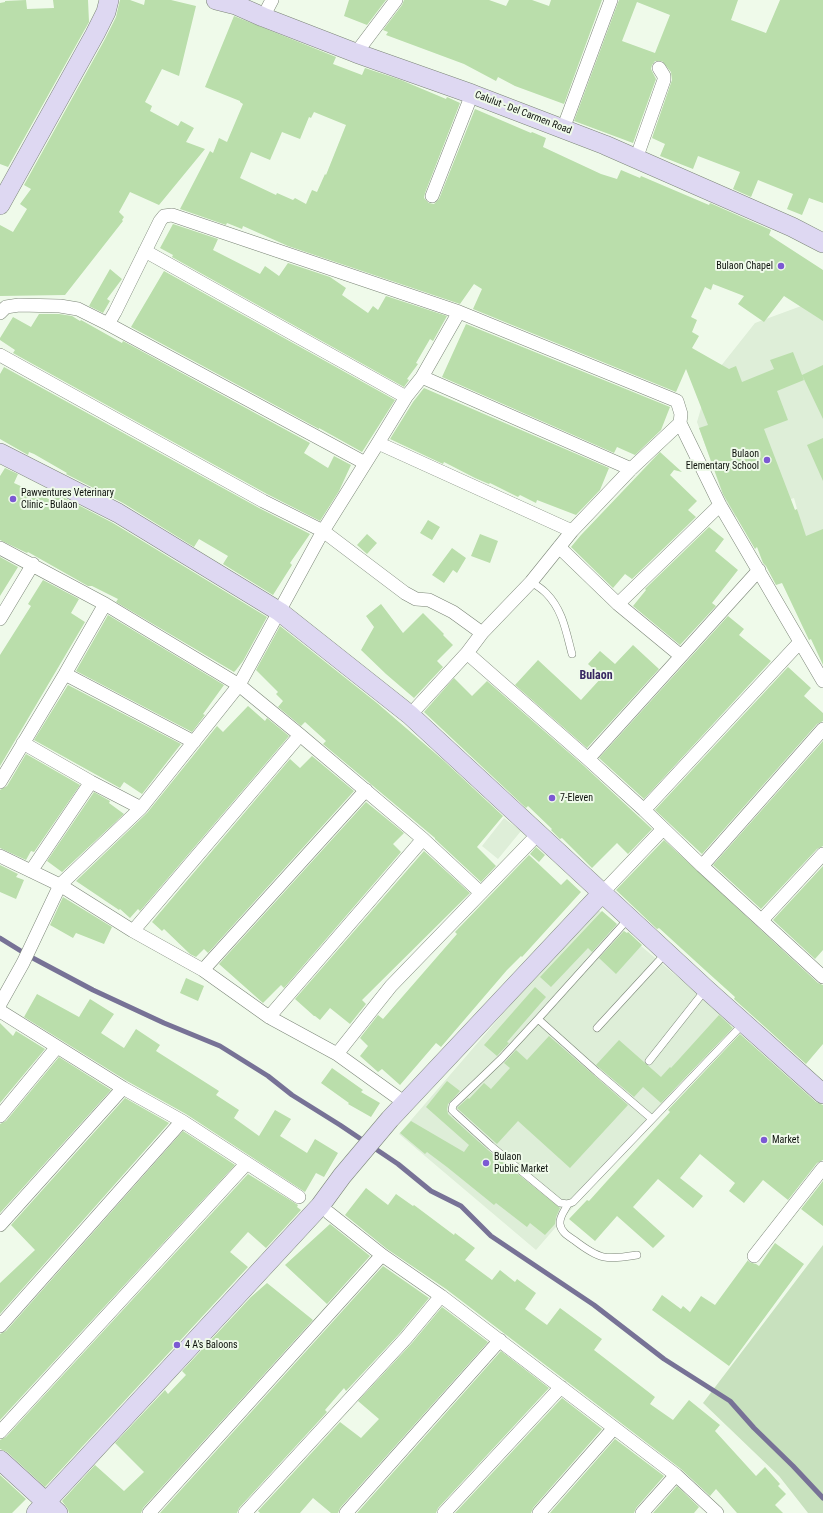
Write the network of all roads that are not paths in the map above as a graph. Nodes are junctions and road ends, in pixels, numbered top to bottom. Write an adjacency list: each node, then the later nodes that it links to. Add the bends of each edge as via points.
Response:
1 (109, 0): 13 (street, via 95,34)
2 (216, 0): 6 (street, Calulut - Del Carmen Road, via 236,5)
3 (272, 0): 6 (street)
4 (396, 0): 7 (street)
5 (611, 0): 10 (street)
6 (263, 17): 7 (street, Calulut - Del Carmen Road)
7 (356, 53): 9 (street, Calulut - Del Carmen Road)
8 (659, 68): 11 (street, via 664,80)
9 (472, 94): 10 (street, Calulut - Del Carmen Road); 12 (street)
10 (563, 129): 11 (street, Calulut - Del Carmen Road)
11 (636, 158): 14 (street, Calulut - Del Carmen Road)
12 (432, 196)
13 (0, 205)
14 (823, 243)
15 (146, 251): 16 (street, via 160,221 164,216 172,215); 18 (street); 21 (street)
16 (459, 312): 20 (street); 22 (street, via 677,401 681,414)
17 (0, 314): 18 (street, via 6,307 19,305 60,306 78,309)
18 (108, 324): 25 (street)
19 (0, 355): 28 (street, via 263,501)
20 (422, 377): 21 (street); 26 (street)
21 (406, 397): 23 (street)
22 (680, 423): 26 (street); 27 (street)
23 (378, 443): 25 (street); 29 (street)
24 (0, 453): 37 (street, via 118,513)
25 (365, 463): 28 (street)
26 (631, 469): 29 (street)
27 (720, 505): 33 (street); 36 (street)
28 (323, 530): 37 (street); 39 (street, via 405,593 416,599 429,600 453,612)
29 (572, 531): 30 (street)
30 (559, 547): 34 (street); 36 (street)
31 (0, 548): 32 (street)
32 (33, 564): 35 (street); 38 (street)
33 (759, 570): 40 (street); 43 (street)
34 (531, 582): 39 (street); 42 (lane, via 546,593 558,609 564,621)
35 (105, 604): 44 (street); 46 (street)
36 (618, 604): 43 (street)
37 (280, 612): 46 (street); 47 (street)
38 (0, 619)
39 (482, 633): 41 (street)
40 (800, 642): 45 (street); 57 (street)
41 (468, 653): 47 (street); 52 (street)
42 (572, 654)
43 (681, 656): 52 (street)
44 (65, 674): 50 (street); 51 (street)
45 (823, 681)
46 (239, 685): 49 (street); 50 (street)
47 (410, 715): 59 (street)
48 (823, 729): 63 (street)
49 (300, 735): 55 (street); 70 (street)
50 (194, 742): 56 (street)
51 (23, 743): 53 (street); 54 (street)
52 (588, 759): 57 (street)
53 (0, 782)
54 (91, 782): 56 (street); 64 (street)
55 (366, 790): 60 (street); 72 (street)
56 (141, 808): 65 (street)
57 (644, 810): 58 (street)
58 (663, 829): 63 (street); 67 (street)
59 (538, 834): 66 (street); 67 (street)
60 (423, 839): 66 (street); 77 (street)
61 (823, 854): 69 (street)
62 (0, 856): 64 (street)
63 (702, 866): 69 (street)
64 (31, 871): 65 (street)
65 (60, 884): 70 (street); 75 (street, via 23,963)
66 (481, 893): 82 (street, via 391,986)
67 (602, 893): 68 (street); 86 (street)
68 (629, 918): 71 (street); 78 (lane)
69 (762, 920): 73 (street)
70 (133, 931): 72 (street)
71 (666, 952): 74 (street); 80 (lane)
72 (203, 970): 77 (street)
73 (820, 970)
74 (706, 989): 79 (street); 83 (lane)
75 (0, 1004)
76 (0, 1011): 81 (street)
77 (269, 1017): 82 (street)
78 (538, 1019): 88 (lane); 93 (lane, via 453,1105 452,1110 560,1203)
79 (744, 1023): 84 (street); 88 (lane)
80 (596, 1028)
81 (57, 1047): 85 (street); 87 (street)
82 (337, 1054): 86 (street)
83 (649, 1060)
84 (821, 1087)
85 (123, 1088): 89 (street); 95 (street)
86 (405, 1103): 107 (street, via 342,1176 320,1206)
87 (0, 1116)
88 (652, 1119): 93 (lane, via 578,1199)
89 (182, 1121): 90 (street); 100 (street)
90 (246, 1164): 92 (street); 104 (street)
91 (823, 1168): 98 (street)
92 (299, 1197)
93 (568, 1204): 97 (lane, via 560,1225 564,1234 591,1253 600,1256 615,1258)
94 (329, 1213): 96 (street)
95 (0, 1225)
96 (382, 1255): 99 (street); 108 (street)
97 (637, 1255)
98 (754, 1256)
99 (441, 1296): 101 (street); 109 (street, via 406,1338)
100 (0, 1326)
101 (500, 1340): 102 (street); 110 (street)
102 (561, 1387): 103 (street); 111 (street)
103 (614, 1428): 106 (street); 112 (street)
104 (0, 1432)
105 (0, 1460): 107 (street)
106 (676, 1475): 113 (street); 114 (street)
107 (47, 1509)
108 (149, 1513)
109 (245, 1513)
110 (346, 1513)
111 (444, 1513)
112 (539, 1513)
113 (642, 1513)
114 (717, 1513)

